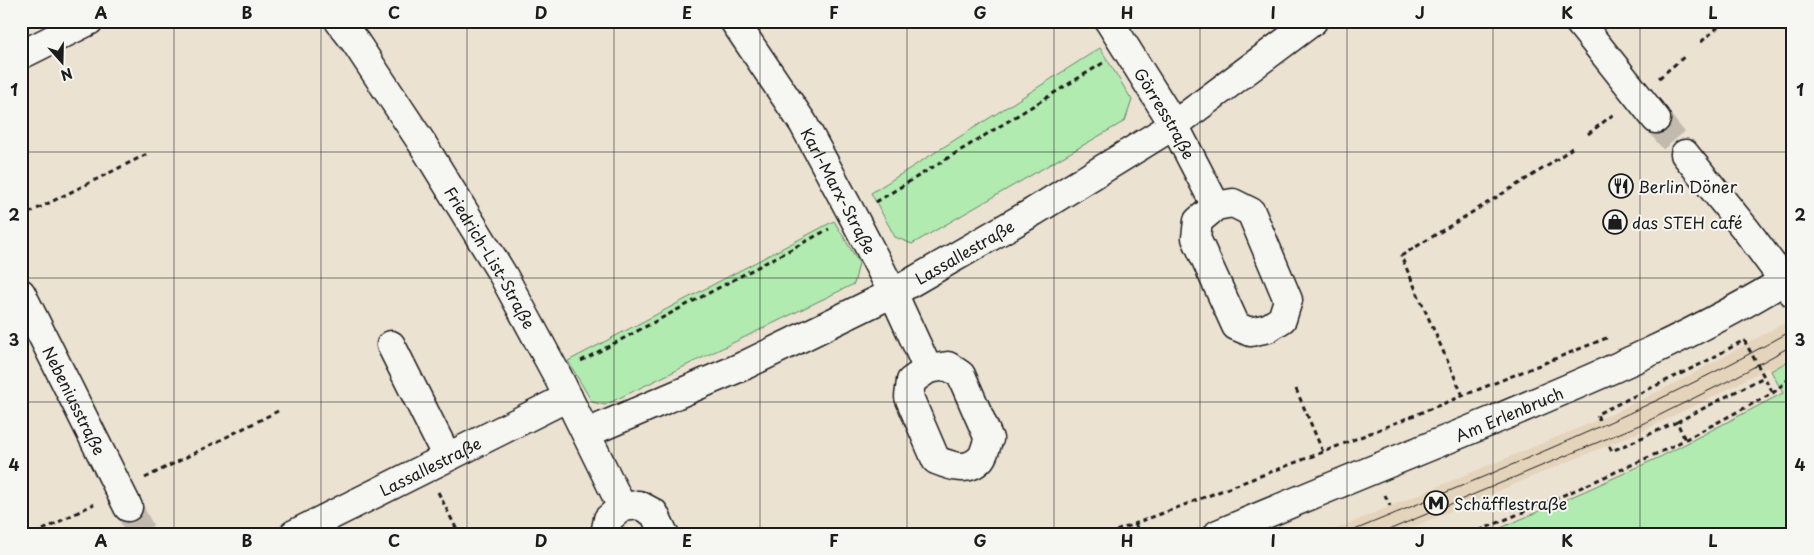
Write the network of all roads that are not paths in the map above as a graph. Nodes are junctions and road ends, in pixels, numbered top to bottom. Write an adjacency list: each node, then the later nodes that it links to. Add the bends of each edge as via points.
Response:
1 (89, 21): 7 (street)
2 (339, 21): 17 (street, Friedrich-List-Straße, via 422,143 503,276)
3 (734, 21): 14 (street, Karl-Marx-Straße, via 802,123)
4 (1109, 21): 9 (street, Görresstraße)
5 (1313, 21): 9 (street, Lassallestraße)
6 (1578, 21): 8 (street)
7 (21, 55)
8 (1656, 119)
9 (1174, 125): 11 (street, Görresstraße); 14 (street, Lassallestraße, via 1034,212)
10 (1685, 154): 12 (street)
11 (1216, 206)
12 (1789, 283): 25 (street, Am Erlenbruch, via 1585,382)
13 (21, 293): 20 (street, Nebeniusstraße)
14 (892, 293): 16 (street, Karl-Marx-Straße); 18 (street, Lassallestraße, via 741,367)
15 (391, 345): 19 (street)
16 (928, 369)
17 (568, 397): 18 (street, Friedrich-List-Straße); 19 (street, Lassallestraße)
18 (586, 433): 21 (street, Friedrich-List-Straße)
19 (436, 462): 22 (street, Lassallestraße)
20 (125, 499)
21 (622, 507): 23 (street, via 608,519); 24 (street, via 639,505 654,513)
22 (294, 534)
23 (606, 534)
24 (664, 534)
25 (1218, 534)

